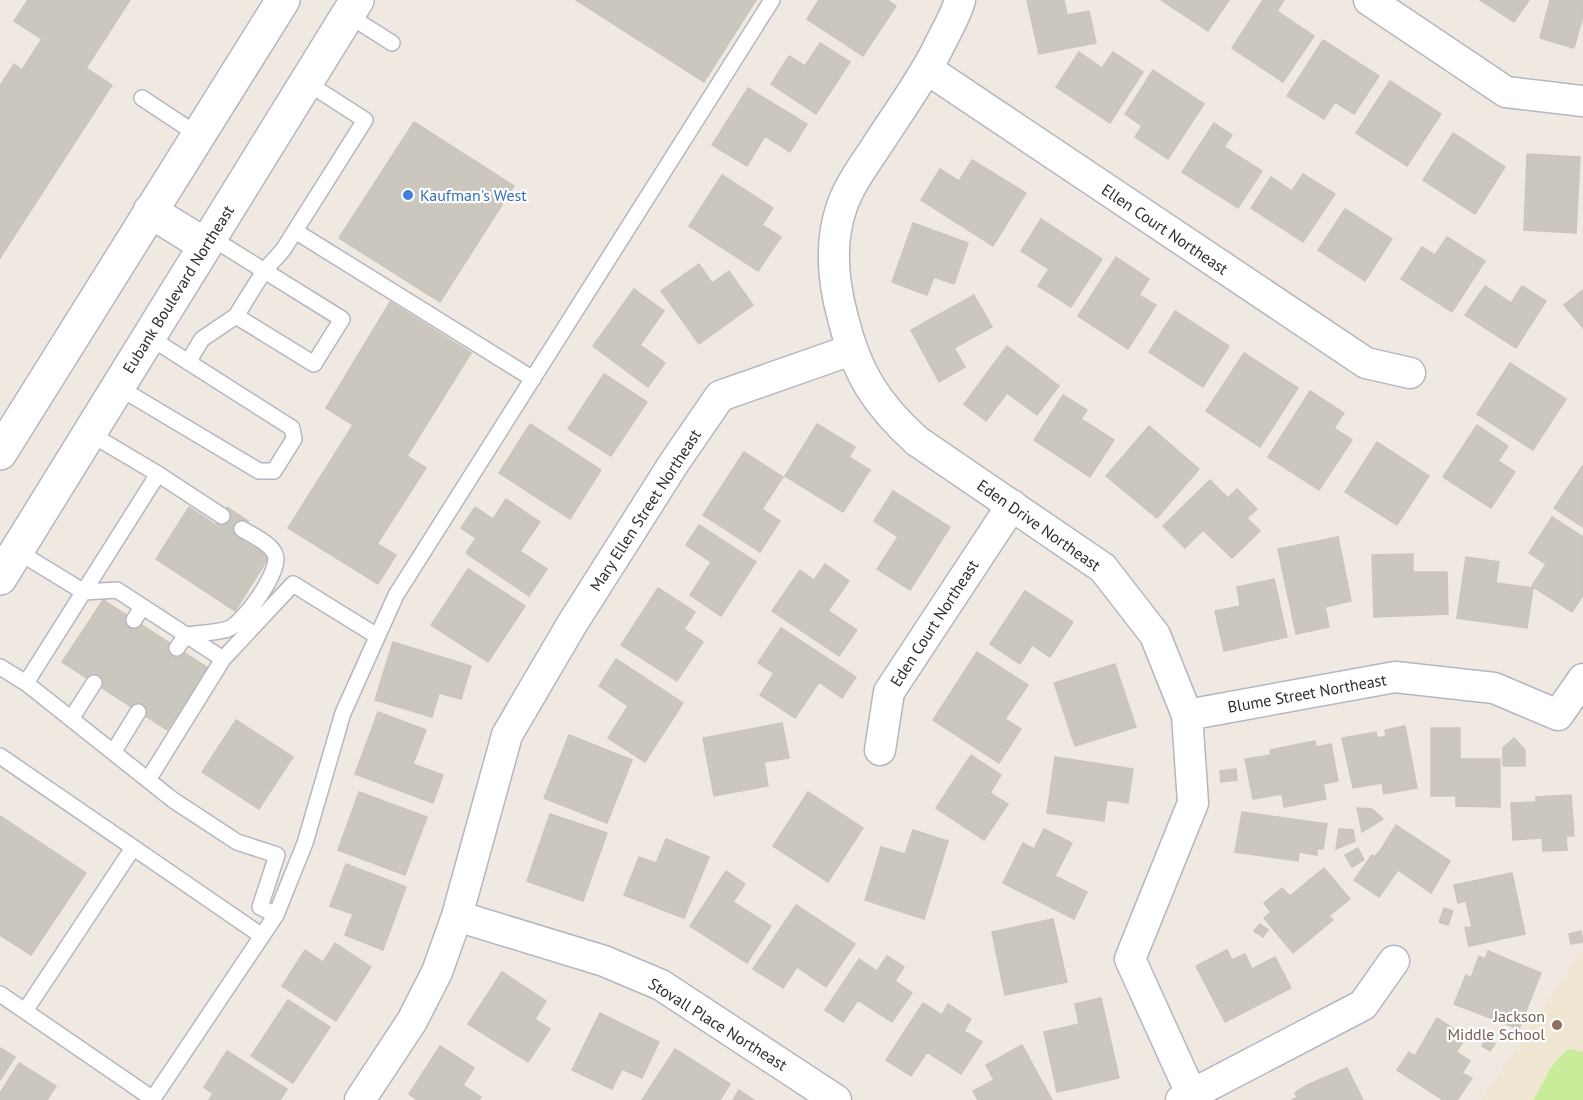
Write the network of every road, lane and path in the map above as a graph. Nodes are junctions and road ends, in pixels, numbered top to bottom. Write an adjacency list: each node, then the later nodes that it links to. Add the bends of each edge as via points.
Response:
1 (283, 0): 11 (main road)
2 (772, 0): 21 (lane)
3 (960, 0): 7 (street)
4 (1369, 0): 10 (street, via 1506,92)
5 (352, 7): 6 (lane); 8 (main road, Eubank Boulevard Northeast)
6 (392, 43)
7 (927, 69): 18 (street, via 842,206 833,257 835,288); 20 (street, Ellen Court Northeast, via 1365,363)
8 (306, 82): 13 (lane, via 365,120); 14 (main road, Eubank Boulevard Northeast)
9 (142, 98): 11 (lane)
10 (1583, 101)
11 (198, 135): 12 (main road)
12 (150, 211): 14 (main road); 24 (main road)
13 (295, 231): 15 (lane); 21 (lane)
14 (207, 241): 15 (lane); 17 (main road, Eubank Boulevard Northeast)
15 (264, 271): 16 (lane); 16 (lane, via 342,320 314,364)
16 (236, 316): 19 (lane, via 202,339)
17 (149, 337): 19 (lane); 22 (main road, Eubank Boulevard Northeast)
18 (851, 350): 26 (street, Eden Drive Northeast, via 873,394 892,418 917,441); 47 (street, Mary Ellen Street Northeast, via 720,396 680,453 507,735)
19 (188, 362): 22 (lane, via 292,428 294,439 274,471 259,471)
20 (1410, 373)
21 (533, 379): 31 (lane, via 396,596)
22 (118, 387): 23 (main road, Eubank Boulevard Northeast)
23 (89, 433): 25 (lane); 29 (main road, Eubank Boulevard Northeast)
24 (0, 453)
25 (158, 474): 27 (lane); 30 (lane)
26 (1012, 505): 39 (street, Eden Drive Northeast, via 1103,568 1155,635); 41 (street, Eden Court Northeast, via 889,692)
27 (222, 516)
28 (242, 529): 32 (lane, via 270,547 276,556 276,568 242,621)
29 (8, 564): 30 (lane)
30 (84, 592): 32 (lane, via 117,590 138,614); 36 (lane)
31 (377, 636): 33 (lane, via 293,584); 46 (lane, via 343,713 305,843)
32 (182, 642): 33 (lane)
33 (223, 659): 44 (lane)
34 (0, 666): 36 (lane)
35 (1583, 679): 39 (street, Blume Street Northeast, via 1558,715 1494,688 1395,677)
36 (26, 683): 40 (lane)
37 (94, 683): 40 (lane)
38 (138, 711): 42 (lane)
39 (1188, 715): 52 (street, Eden Drive Northeast, via 1192,803 1130,959)
40 (71, 719): 42 (lane)
41 (880, 750)
42 (114, 751): 44 (lane)
43 (0, 756): 45 (lane)
44 (148, 780): 46 (lane, via 237,842 277,855 260,908)
45 (134, 848): 48 (lane); 51 (lane)
46 (276, 915): 48 (lane)
47 (457, 916): 54 (street, Mary Ellen Street Northeast, via 437,972 412,1021); 55 (street, Stovall Place Northeast, via 604,961 661,985)
48 (262, 936): 53 (lane)
49 (1394, 961): 52 (street, via 1363,1005)
50 (0, 994): 51 (lane)
51 (25, 1011): 53 (lane)
52 (1189, 1098)
53 (153, 1099)
54 (360, 1100)
55 (836, 1100)

